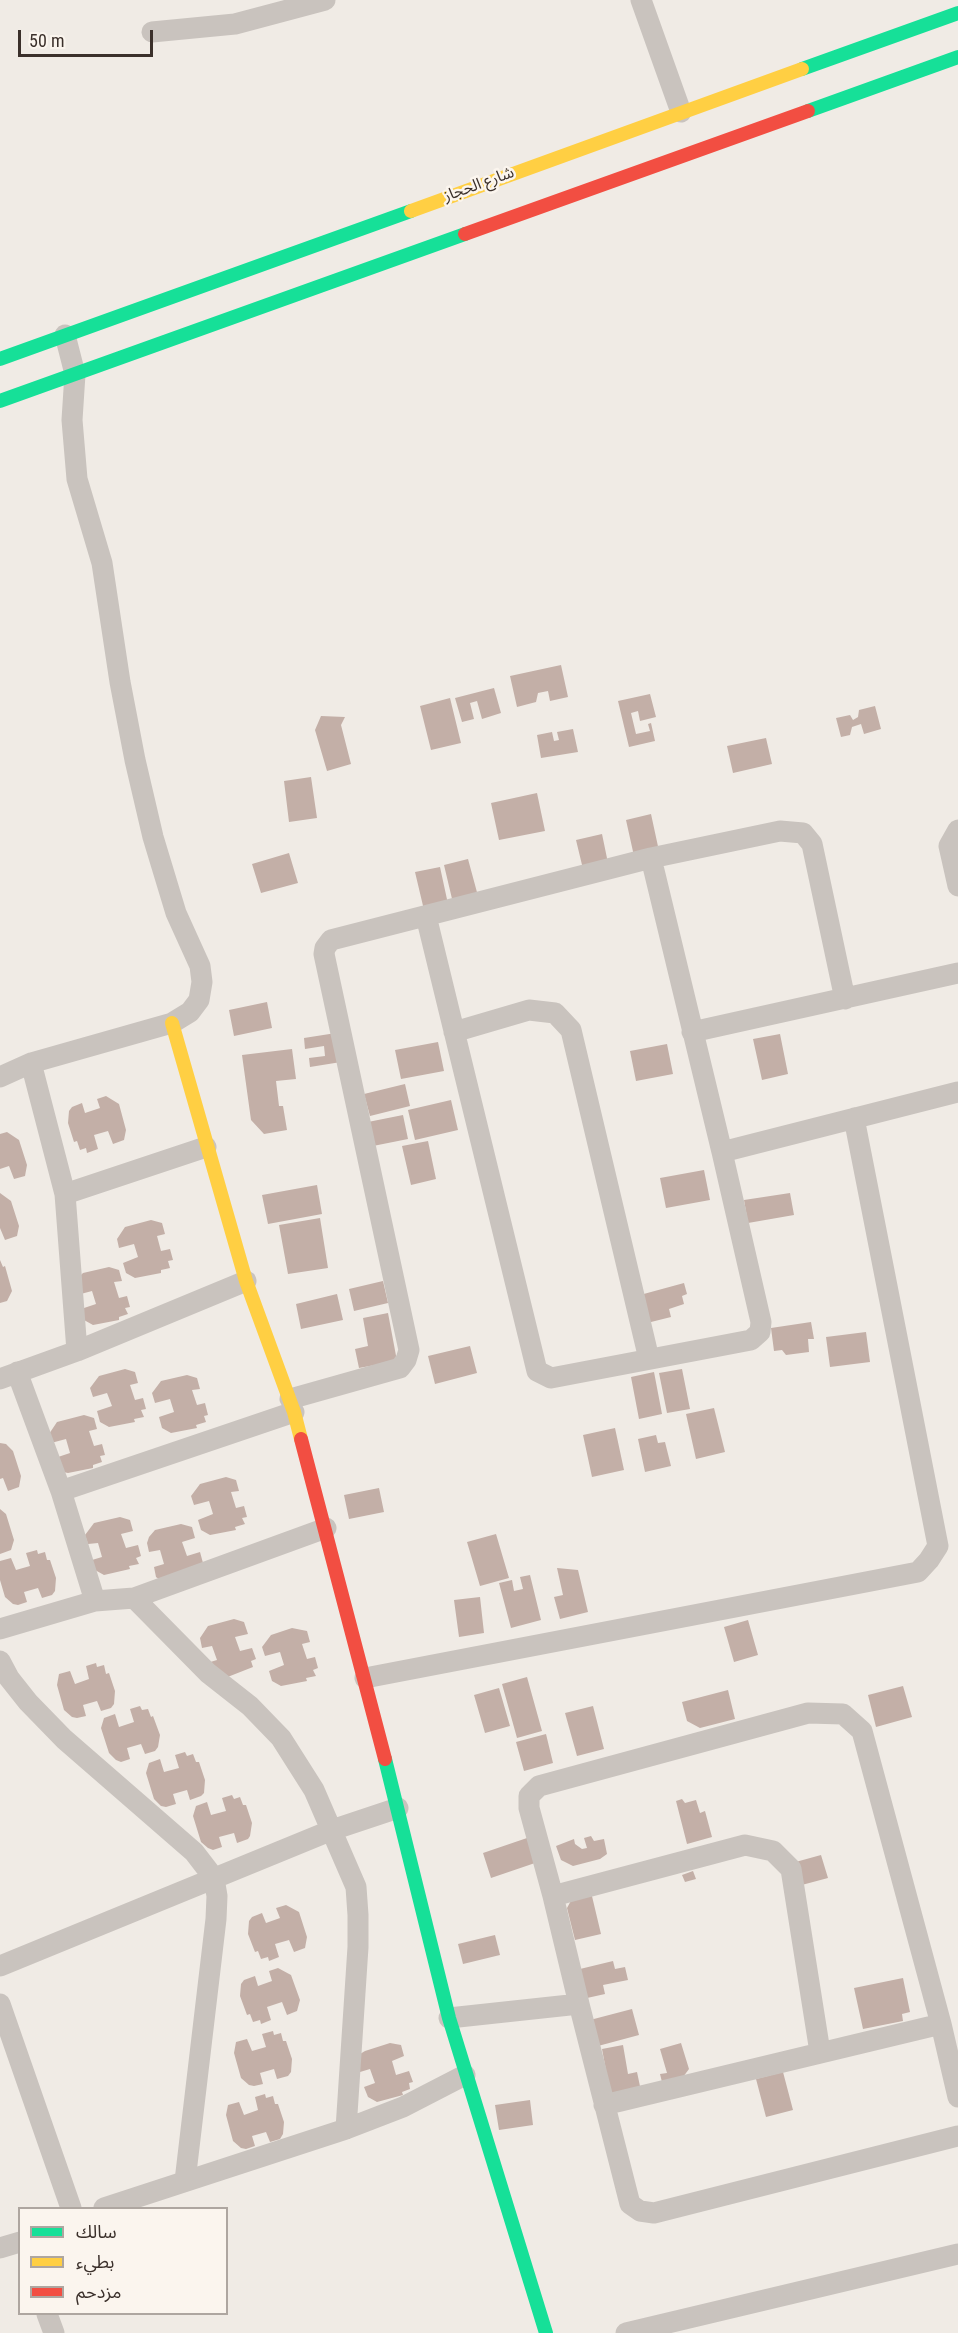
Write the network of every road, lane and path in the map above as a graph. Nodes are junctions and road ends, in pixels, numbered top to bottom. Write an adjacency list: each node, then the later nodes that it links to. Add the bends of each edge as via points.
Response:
1 (325, 0): 4 (street, via 235,24)
2 (640, 0): 6 (street)
3 (958, 13): 6 (main road, شارع الحجاز)
4 (152, 32)
5 (958, 57): 9 (main road)
6 (681, 112): 7 (main road, شارع الحجاز)
7 (64, 335): 8 (main road, شارع الحجاز); 9 (street)
8 (0, 359)
9 (75, 374): 10 (main road); 17 (street, via 72,420 77,479 102,563 135,760 176,913 200,966 199,1000 190,1012)
10 (0, 401)
11 (958, 830): 13 (street, via 949,846)
12 (651, 858): 14 (street); 16 (street, via 780,831 803,833 812,844); 19 (street)
13 (958, 886)
14 (426, 916): 18 (street); 31 (street, via 331,940 324,954 409,1350 400,1368)
15 (958, 974): 16 (street)
16 (845, 999): 19 (street)
17 (172, 1023): 20 (street); 24 (main road)
18 (453, 1032): 29 (street, via 537,1371 552,1378); 29 (street, via 529,1010 555,1013 571,1030)
19 (692, 1032): 25 (street)
20 (31, 1064): 21 (street); 26 (street)
21 (0, 1077)
22 (958, 1092): 23 (street)
23 (854, 1118): 25 (street); 38 (street, via 939,1546 929,1560 918,1572)
24 (206, 1148): 26 (street); 27 (main road)
25 (722, 1152): 29 (street, via 761,1322 760,1332 752,1340)
26 (65, 1194): 28 (street)
27 (246, 1281): 28 (street); 31 (main road)
28 (77, 1351): 30 (street)
29 (649, 1359)
30 (9, 1375): 32 (street)
31 (292, 1406): 32 (street); 33 (main road)
32 (61, 1491): 35 (street)
33 (326, 1528): 34 (street); 38 (main road)
34 (134, 1598): 35 (street); 40 (street, via 208,1673 250,1706 281,1738 314,1790)
35 (95, 1601): 36 (street)
36 (0, 1629)
37 (0, 1661): 41 (street, via 27,1702 194,1852)
38 (366, 1678): 39 (main road)
39 (398, 1808): 40 (street); 46 (main road)
40 (332, 1830): 41 (street); 52 (street, via 356,1887 358,1915)
41 (214, 1878): 43 (street); 54 (street, via 216,1919)
42 (553, 1896): 45 (street); 47 (street, via 529,1808 529,1797 539,1786 808,1713 843,1714 862,1731); 48 (street, via 745,1845 773,1851 790,1869)
43 (0, 1966)
44 (0, 2004): 55 (street)
45 (579, 2004): 46 (street); 51 (street)
46 (449, 2018): 49 (main road)
47 (941, 2024): 48 (street); 50 (street)
48 (820, 2052): 51 (street)
49 (465, 2075): 52 (street, via 403,2107); 62 (main road)
50 (958, 2097)
51 (604, 2105): 53 (street, via 630,2204 640,2211 654,2213)
52 (346, 2129): 54 (street)
53 (958, 2136)
54 (185, 2181): 56 (street)
55 (71, 2207)
56 (107, 2207)
57 (18, 2242): 58 (street)
58 (0, 2247)
59 (958, 2254): 63 (street)
60 (48, 2315): 61 (street)
61 (54, 2333)
62 (546, 2333)
63 (626, 2333)

